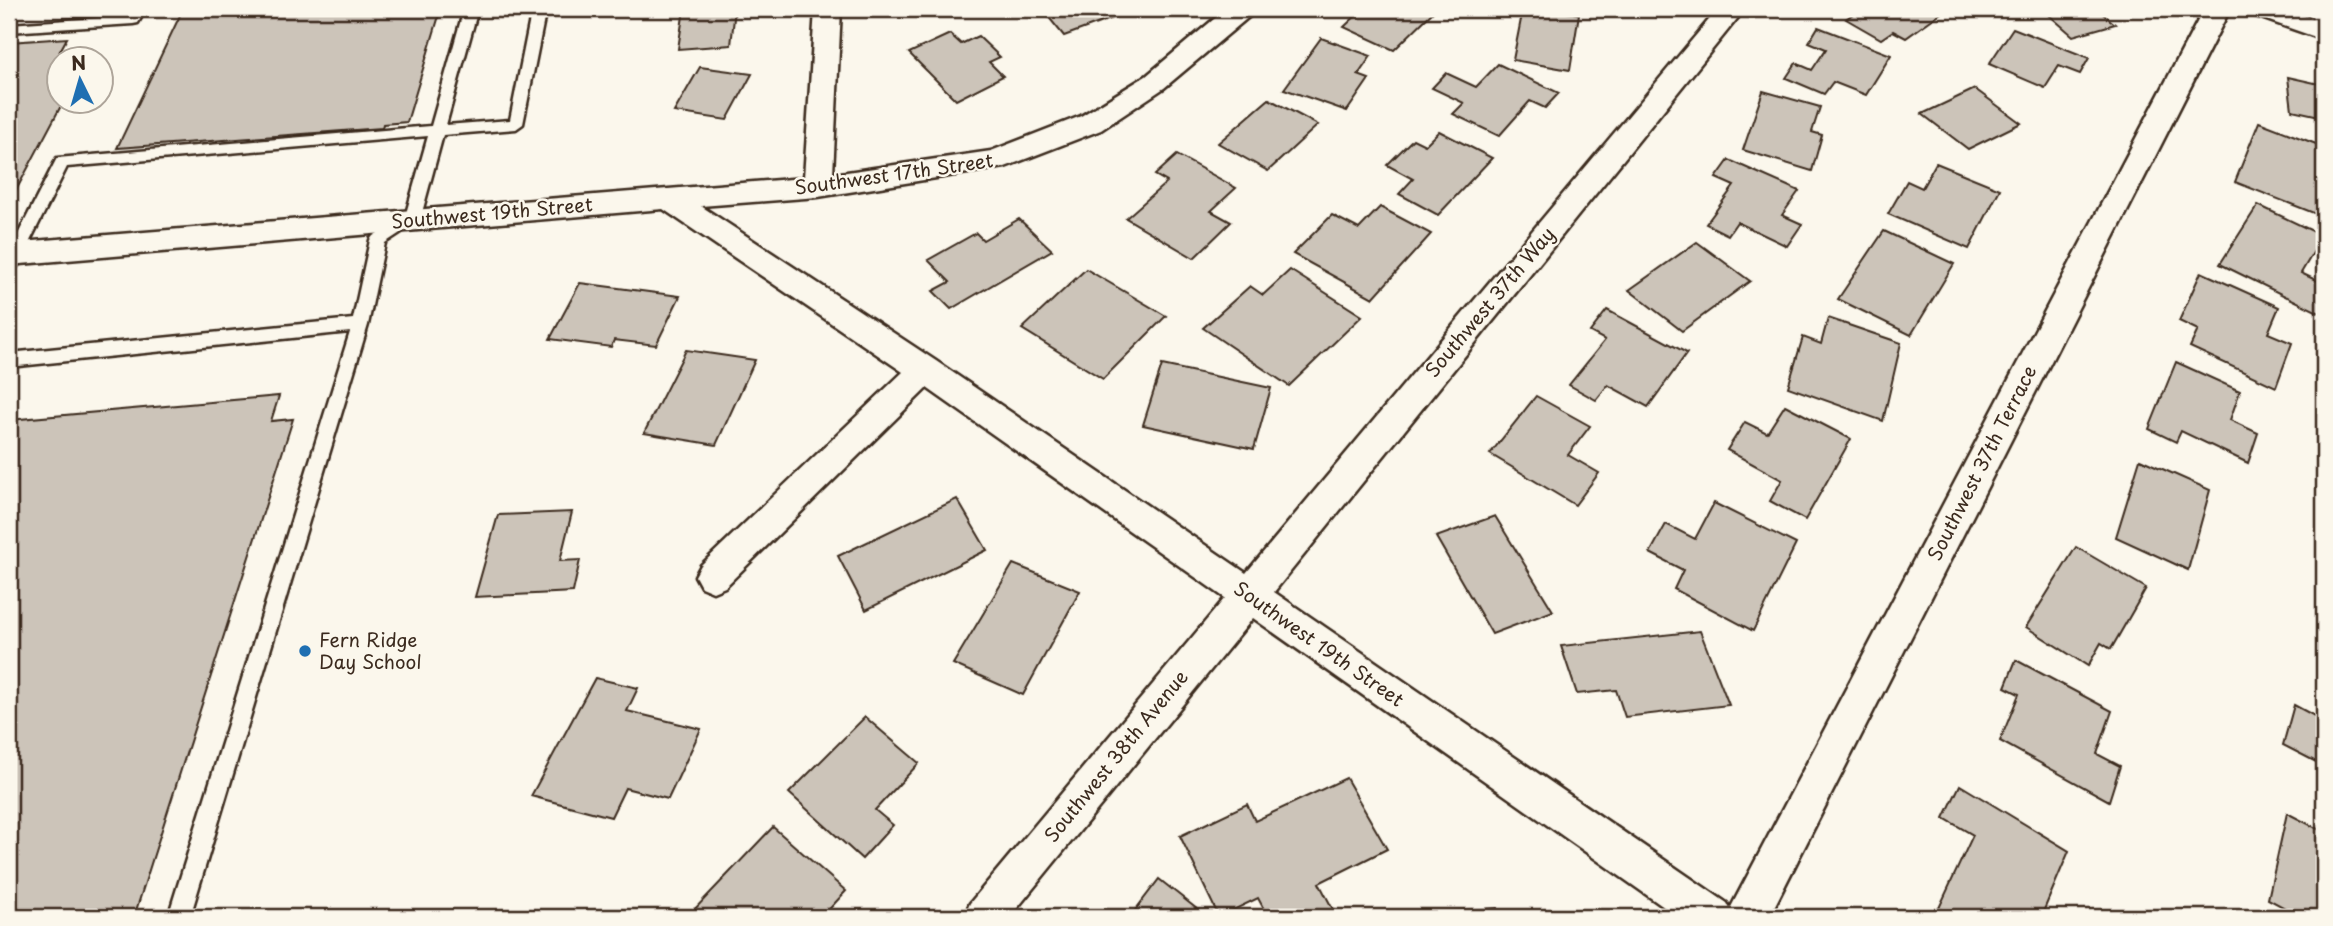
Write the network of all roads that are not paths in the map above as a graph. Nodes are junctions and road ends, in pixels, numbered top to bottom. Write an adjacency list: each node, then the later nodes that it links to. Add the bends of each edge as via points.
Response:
1 (139, 9): 9 (lane, via 133,20)
2 (471, 9): 11 (lane)
3 (539, 9): 11 (lane, via 516,124)
4 (828, 9): 12 (street)
5 (1242, 9): 12 (street, Southwest 17th Street, via 1155,82 1091,123 995,160)
6 (1732, 9): 20 (street, Southwest 37th Way)
7 (2217, 9): 24 (street, Southwest 37th Terrace)
8 (2261, 9): 10 (street)
9 (9, 28)
10 (2324, 32)
11 (435, 133): 14 (lane); 15 (lane, via 62,162)
12 (818, 187): 13 (street, Southwest 17th Street)
13 (668, 198): 14 (street, Southwest 19th Street); 18 (street, Southwest 19th Street)
14 (412, 220): 15 (street, Southwest 19th Street); 16 (lane, via 378,240)
15 (11, 258)
16 (360, 325): 17 (lane); 21 (lane)
17 (9, 360)
18 (925, 370): 19 (street); 20 (street, Southwest 19th Street)
19 (713, 576)
20 (1248, 595): 22 (street, Southwest 38th Avenue); 23 (street, Southwest 19th Street)
21 (179, 917)
22 (984, 917)
23 (1713, 917)
24 (1747, 917)

